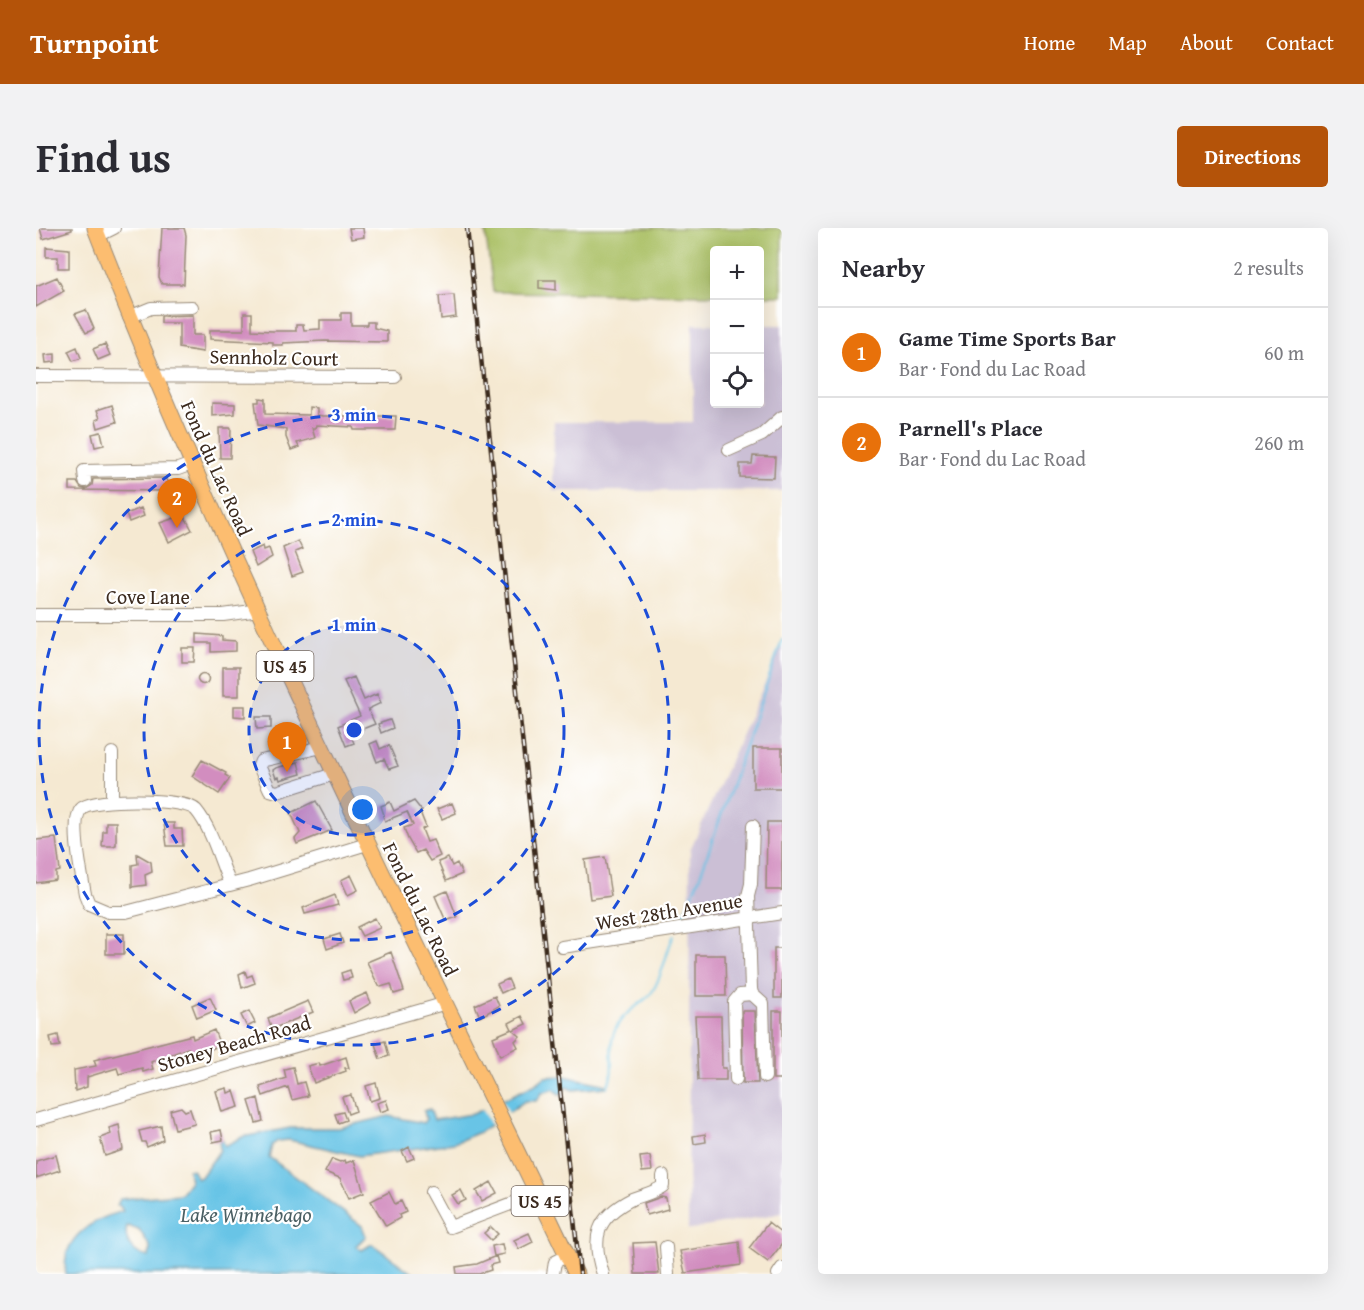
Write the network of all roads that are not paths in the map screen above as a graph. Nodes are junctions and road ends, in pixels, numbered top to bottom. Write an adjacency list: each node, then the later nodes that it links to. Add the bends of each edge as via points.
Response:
1 (114, 228): 2 (street)
2 (96, 232): 4 (main road, Fond du Lac Road / US 45)
3 (192, 307): 4 (street, via 151,308)
4 (129, 317): 5 (main road, Fond du Lac Road / US 45)
5 (152, 375): 6 (street, Sennholz Court); 7 (street, Sennholz Court); 10 (main road, Fond du Lac Road / US 45)
6 (36, 376)
7 (395, 377)
8 (782, 417): 9 (street, via 762,435)
9 (729, 450)
10 (192, 464): 11 (street, via 178,469 84,471); 12 (main road, Fond du Lac Road / US 45)
11 (85, 481)
12 (259, 610): 13 (street, Cove Lane, via 223,615); 14 (main road, Fond du Lac Road / US 45)
13 (36, 615)
14 (322, 747): 16 (main road, Fond du Lac Road / US 45); 16 (street, via 261,761 259,766 270,789 277,792)
15 (112, 753): 17 (street)
16 (334, 774): 19 (main road, Fond du Lac Road / US 45)
17 (112, 801): 20 (street, via 182,802 195,808); 20 (street, via 92,802 81,808 76,820 89,904 108,912 126,912)
18 (753, 826): 22 (street)
19 (367, 844): 20 (street); 25 (main road, Fond du Lac Road / US 45)
20 (230, 885)
21 (782, 913): 22 (street, West 28th Avenue)
22 (749, 918): 23 (street, West 28th Avenue); 24 (street)
23 (562, 947)
24 (752, 994): 26 (street, via 763,1004); 27 (street, via 740,995 734,1002)
25 (443, 1004): 28 (street, Stoney Beach Road); 31 (main road, Fond du Lac Road / US 45)
26 (765, 1077)
27 (735, 1078)
28 (36, 1120)
29 (663, 1176): 37 (street, via 663,1186 631,1200 603,1223 595,1243)
30 (431, 1192): 31 (street, via 450,1227)
31 (537, 1194): 33 (main road, Fond du Lac Road / US 45)
32 (666, 1247): 38 (street)
33 (567, 1256): 35 (street, via 555,1262); 36 (main road, Fond du Lac Road / US 45)
34 (782, 1268): 39 (street)
35 (553, 1274)
36 (576, 1274)
37 (603, 1274)
38 (669, 1274)
39 (778, 1274)

